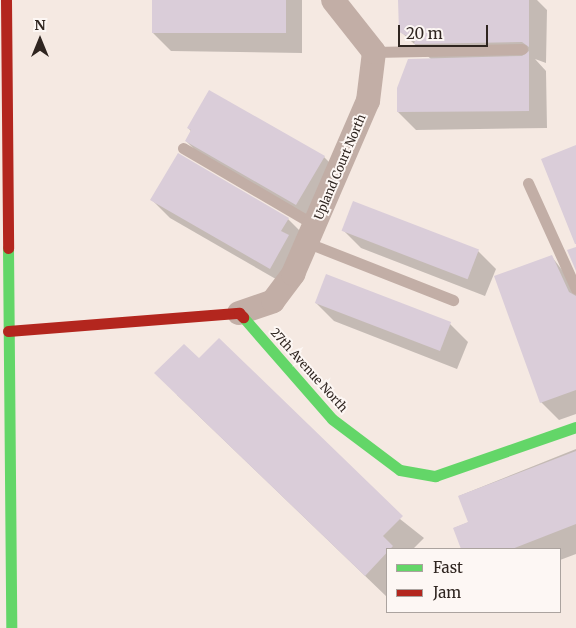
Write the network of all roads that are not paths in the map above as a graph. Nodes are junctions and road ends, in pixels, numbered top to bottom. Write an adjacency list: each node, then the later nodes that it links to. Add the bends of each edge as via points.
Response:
1 (6, 0): 11 (street)
2 (333, 0): 4 (street)
3 (522, 49): 4 (lane)
4 (374, 52): 7 (street, Upland Court North, via 368,101)
5 (183, 148): 7 (lane)
6 (528, 183): 8 (lane)
7 (312, 234): 9 (lane); 10 (street, Upland Court North, via 273,301)
8 (576, 290)
9 (452, 300)
10 (239, 313): 11 (street); 12 (street, 27th Avenue North, via 332,419 400,470 436,476)
11 (8, 331): 13 (street)
12 (576, 427)
13 (11, 628)

